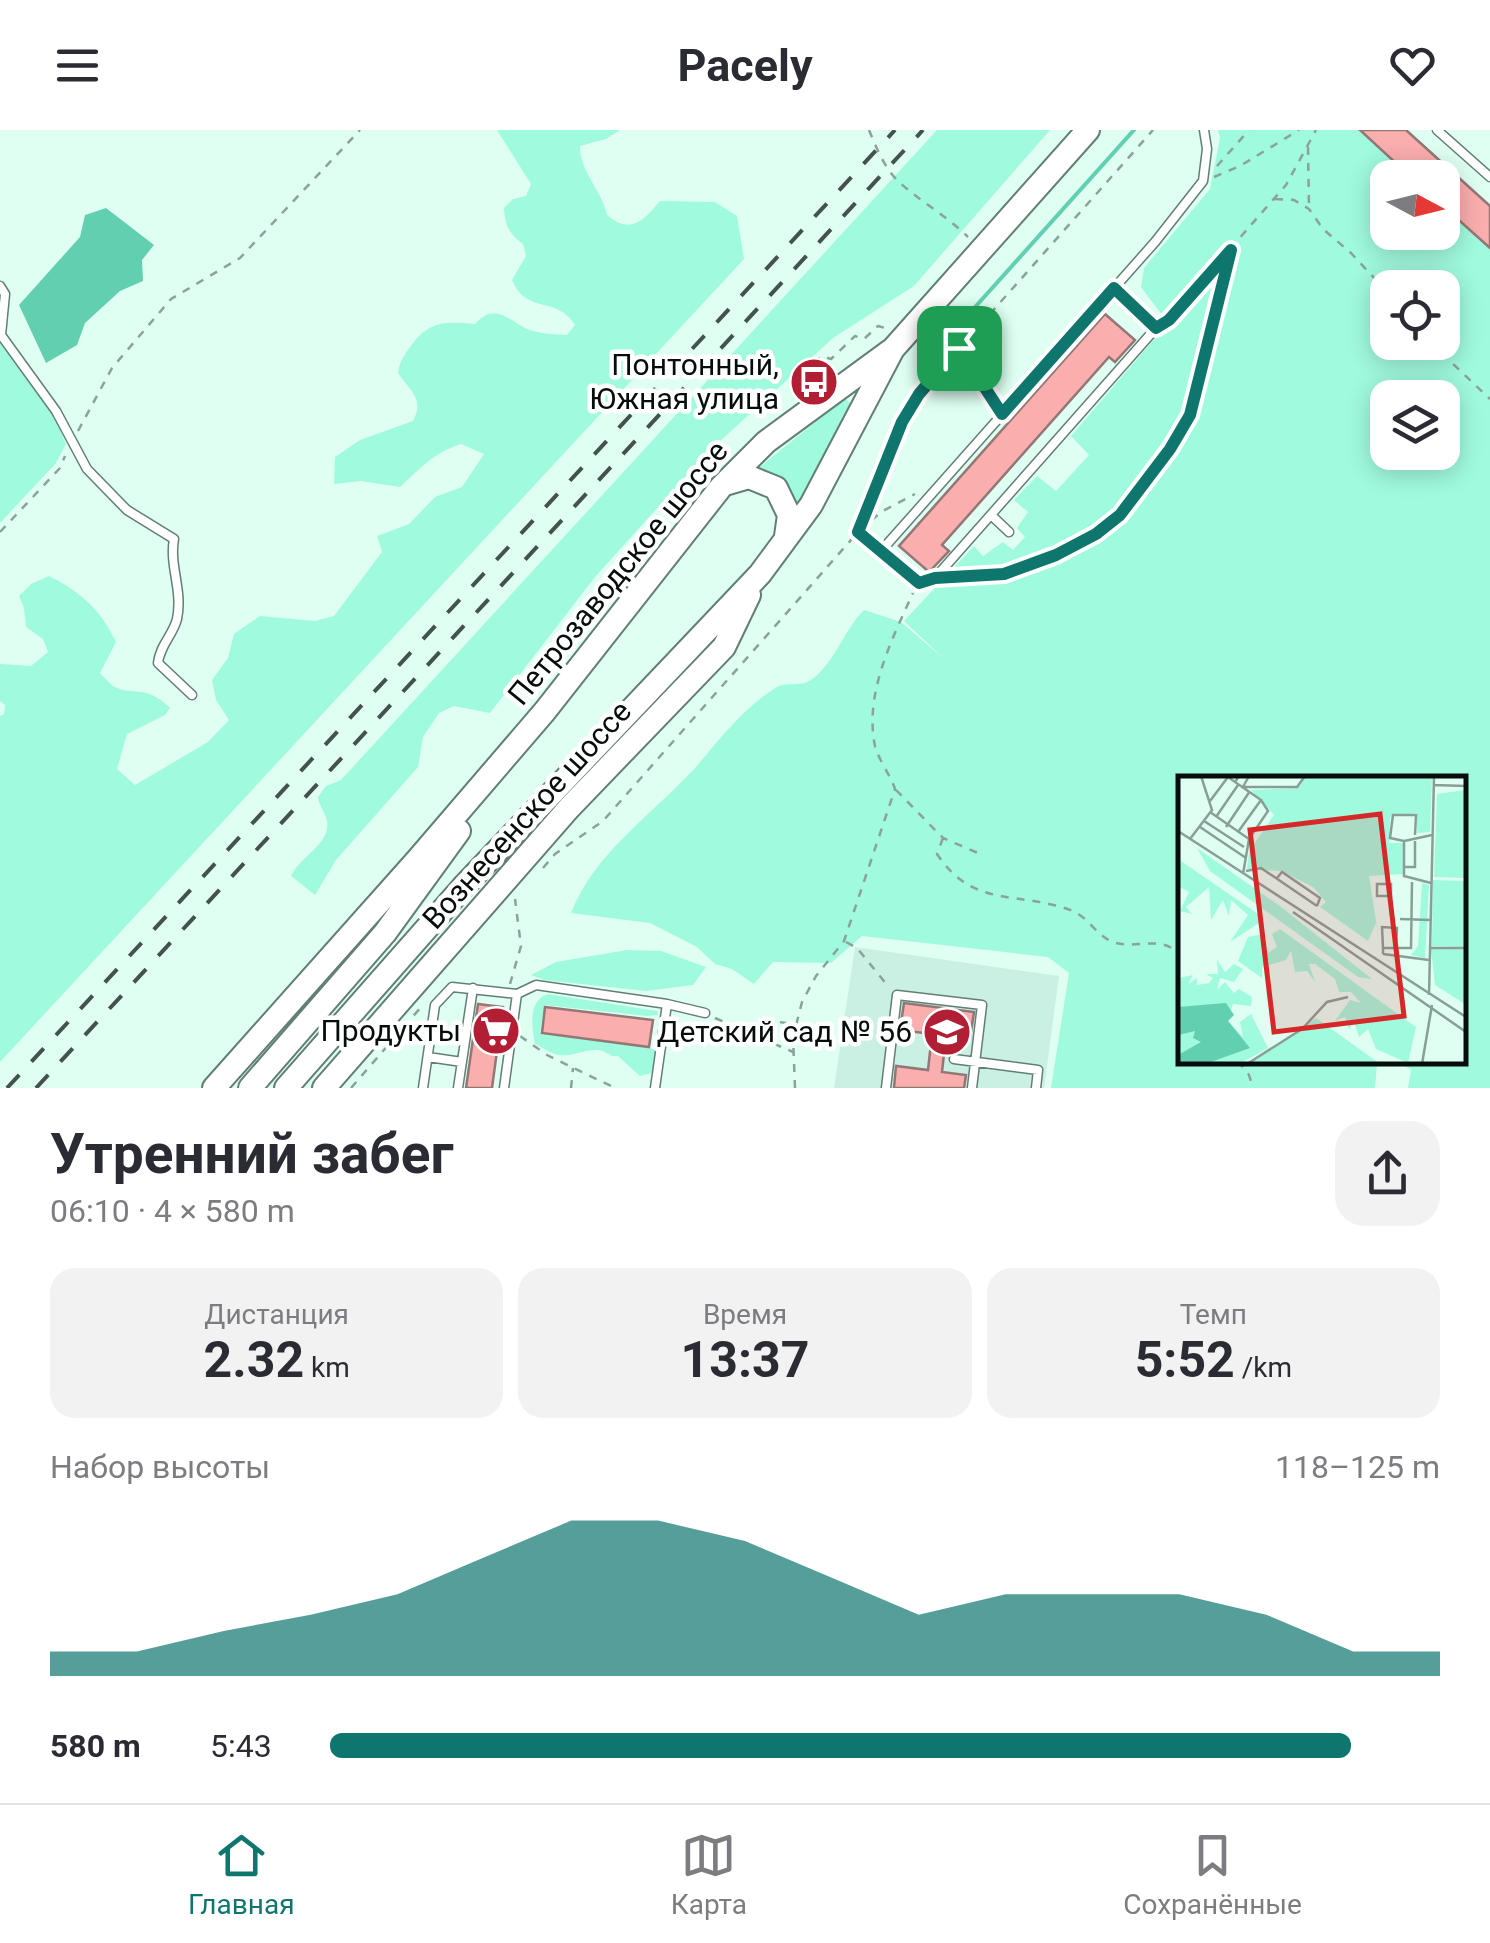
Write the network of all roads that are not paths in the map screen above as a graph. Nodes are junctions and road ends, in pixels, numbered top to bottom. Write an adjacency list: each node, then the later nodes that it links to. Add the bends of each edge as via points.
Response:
1 (1088, 130): 7 (main road)
2 (1204, 130): 6 (lane, via 1204,181)
3 (1437, 130): 4 (lane)
4 (1490, 177)
5 (0, 286): 13 (lane, via 1,334 56,411 86,469 128,510 174,539 177,622 158,663)
6 (1114, 288): 9 (lane, via 1156,328); 9 (lane, via 881,551 919,583 935,578)
7 (892, 339): 8 (main road, Петрозаводское шоссе); 11 (main road, via 811,505)
8 (721, 487): 11 (main road, via 749,477 776,488 790,515); 14 (main road, Петрозаводское шоссе)
9 (991, 516): 10 (lane)
10 (1009, 532)
11 (782, 544): 12 (main road)
12 (760, 574): 26 (main road, via 463,887); 27 (main road, Вознесенское шоссе, via 724,647 569,808)
13 (192, 695)
14 (545, 710): 24 (main road, Петрозаводское шоссе); 25 (main road, Вознесенское шоссе, via 385,933)
15 (473, 988): 16 (lane); 19 (lane, via 452,988 435,1005); 21 (lane)
16 (512, 994): 17 (lane, via 536,985); 23 (lane)
17 (666, 1004): 18 (lane); 30 (lane)
18 (705, 1013)
19 (428, 1057): 21 (lane); 28 (lane)
20 (954, 1059): 22 (lane)
21 (462, 1062): 29 (lane)
22 (976, 1062): 31 (lane, via 982,1005 897,995); 32 (lane); 33 (lane, via 1038,1070)
23 (506, 1087)
24 (214, 1088)
25 (250, 1088)
26 (286, 1088)
27 (324, 1088)
28 (423, 1088)
29 (458, 1088)
30 (655, 1088)
31 (886, 1088)
32 (972, 1088)
33 (1036, 1088)

